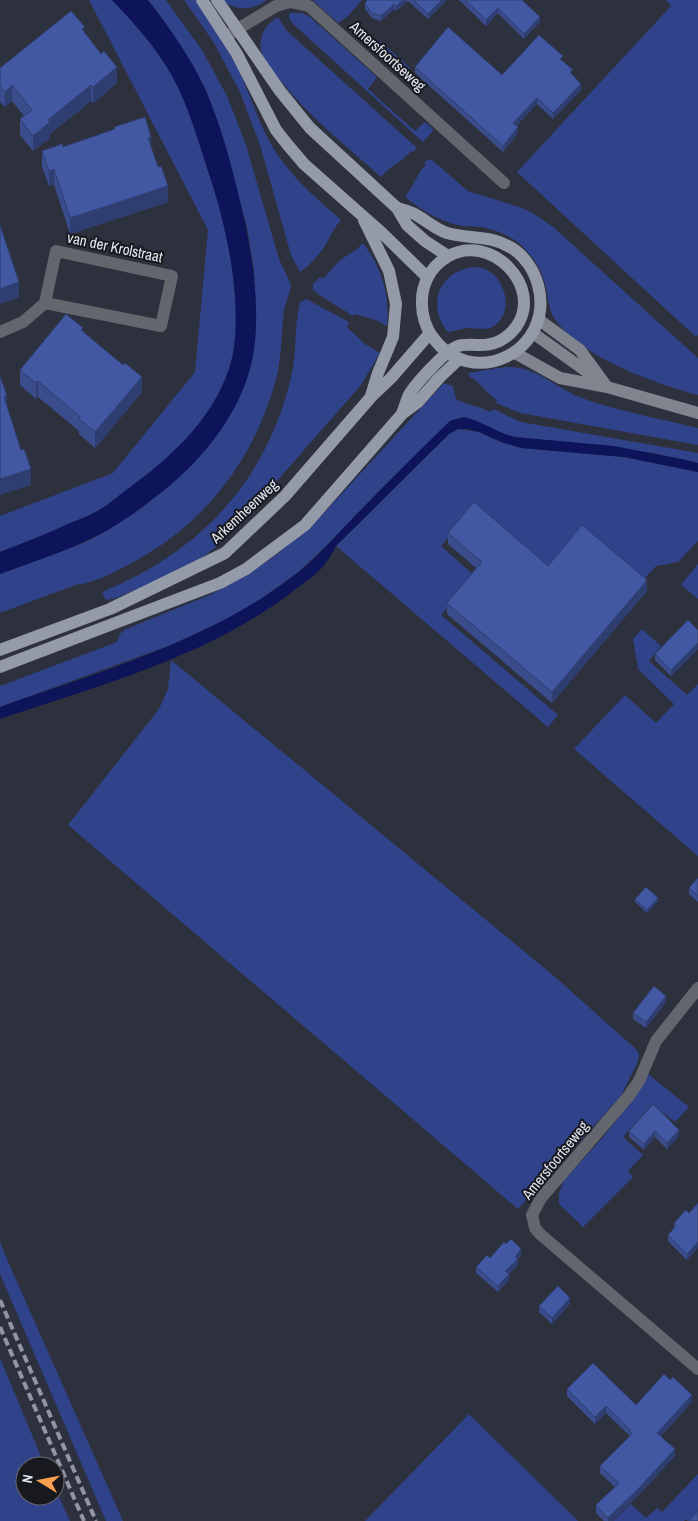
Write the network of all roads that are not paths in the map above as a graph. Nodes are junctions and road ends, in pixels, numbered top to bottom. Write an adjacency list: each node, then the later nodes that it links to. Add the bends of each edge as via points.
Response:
1 (202, 0): 4 (main road)
2 (217, 0): 3 (main road)
3 (238, 29): 4 (street, Amersfoortseweg); 5 (street, Amersfoortseweg, via 276,6 290,2 309,6); 6 (main road, via 310,128)
4 (226, 36): 7 (main road, via 276,130 304,164)
5 (504, 183)
6 (397, 208): 8 (main road, via 408,225 425,241); 12 (main road, via 416,215 436,229 458,236 498,241 521,255 530,266 540,292)
7 (361, 216): 9 (main road); 20 (main road, via 389,271 396,304 394,337)
8 (448, 256): 9 (main road); 11 (main road, via 476,251 507,265 515,274 523,297)
9 (427, 277): 14 (main road, via 422,306)
10 (45, 303): 10 (street, van der Krolstraat, via 56,251 172,276 161,326); 13 (street, via 23,322)
11 (520, 318): 15 (main road); 16 (main road, via 512,332 496,342 457,346)
12 (538, 320): 15 (main road); 19 (main road, via 580,350)
13 (0, 332)
14 (430, 333): 16 (main road); 20 (main road, Arkemheenweg)
15 (533, 333): 17 (main road); 19 (main road)
16 (446, 352): 18 (main road); 22 (main road, via 409,395)
17 (515, 353): 18 (main road, via 490,362); 19 (main road, via 560,378)
18 (459, 359): 22 (main road)
19 (607, 387): 21 (main road)
20 (371, 397): 23 (main road, Arkemheenweg, via 285,496 225,553 110,609)
21 (698, 413)
22 (402, 414): 24 (main road, via 305,525 246,569 220,583)
23 (0, 650)
24 (0, 667)
25 (698, 988): 26 (street, Amersfoortseweg, via 656,1041 642,1076 628,1097 541,1198 532,1215 540,1234)
26 (698, 1369)

